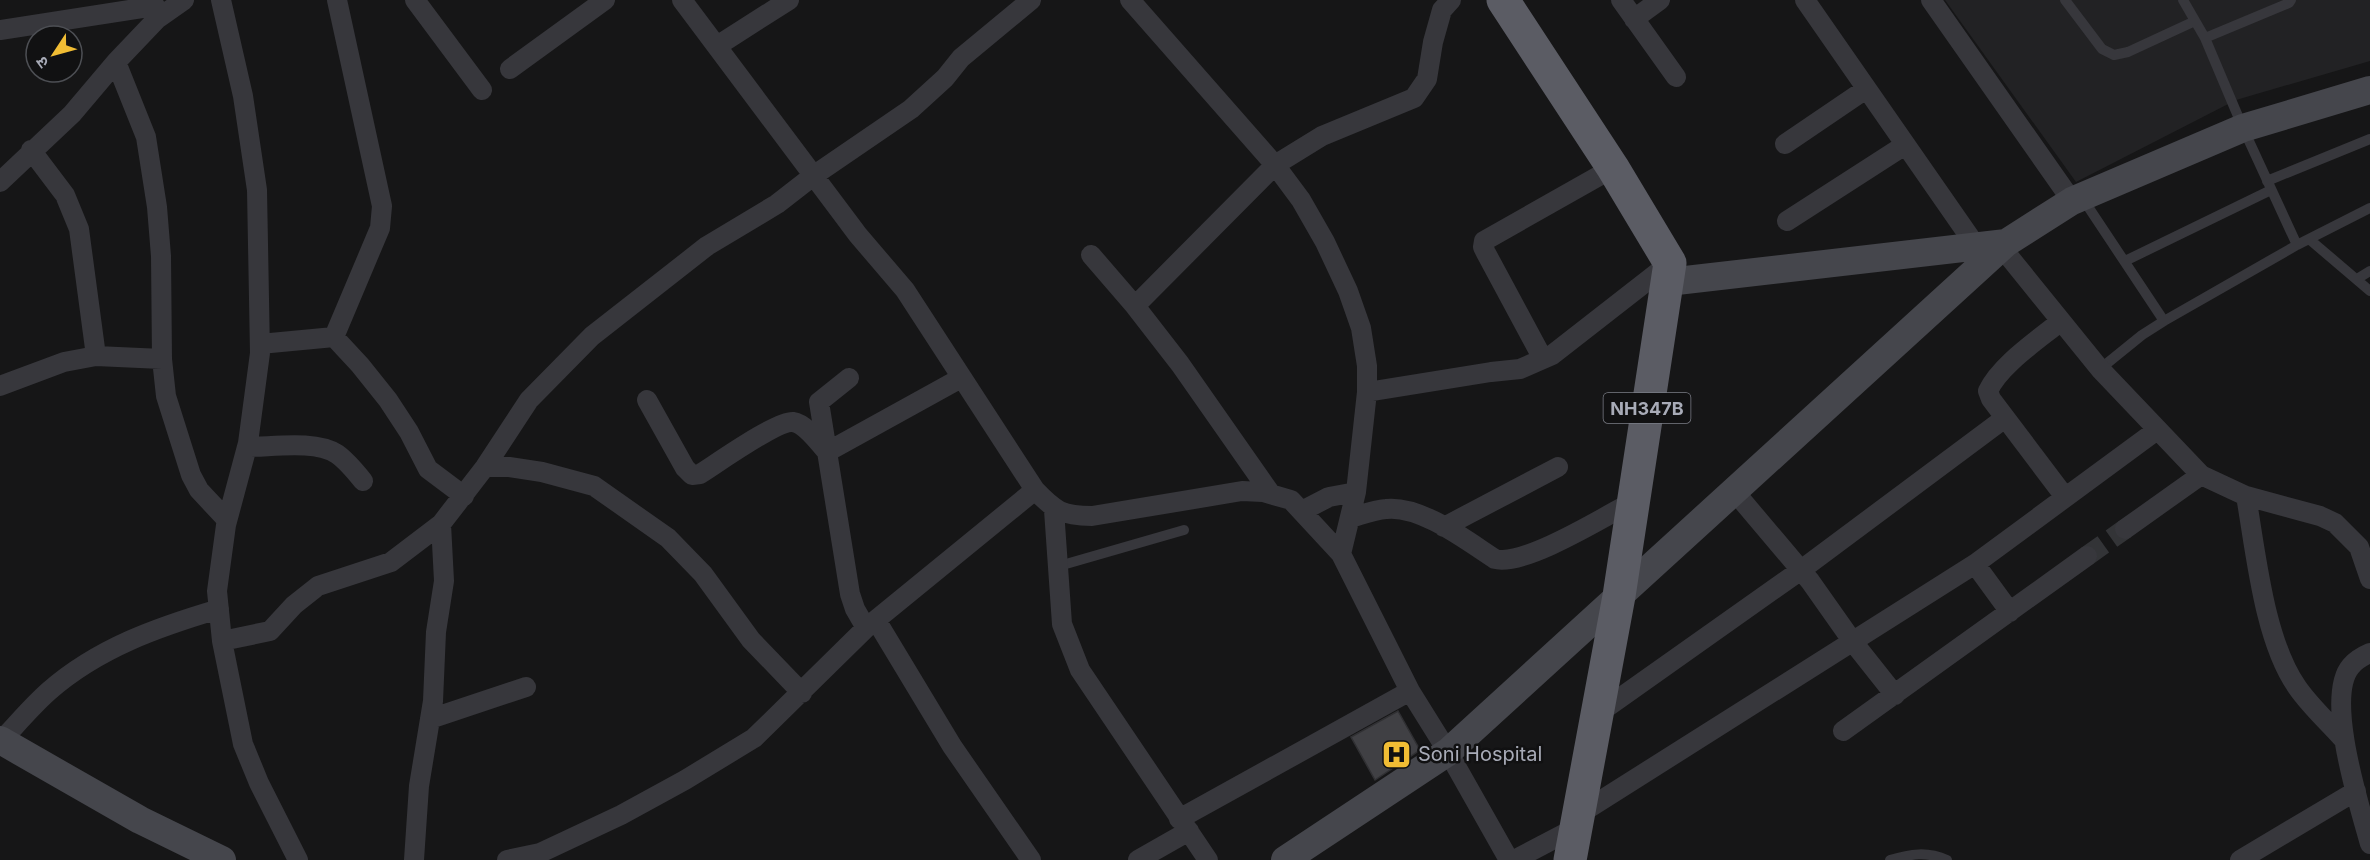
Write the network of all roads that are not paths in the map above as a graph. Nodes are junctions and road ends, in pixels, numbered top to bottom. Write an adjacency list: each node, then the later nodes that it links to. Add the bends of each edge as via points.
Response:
1 (184, 0): 19 (street)
2 (221, 0): 57 (street, via 243,96 257,190)
3 (337, 0): 56 (street, via 382,206 380,228)
4 (415, 0): 29 (street)
5 (605, 0): 26 (street)
6 (682, 0): 24 (street)
7 (789, 0): 24 (street)
8 (1031, 0): 38 (street, via 961,58 911,109)
9 (1130, 0): 36 (street)
10 (1451, 0): 36 (street, via 1442,9 1427,80 1413,98 1322,136)
11 (1503, 0): 37 (highway)
12 (1621, 0): 20 (street)
13 (1660, 0): 20 (street)
14 (1804, 0): 28 (street)
15 (1931, 0): 41 (street)
16 (2065, 0): 21 (lane, via 2102,49 2114,55)
17 (2183, 0): 21 (lane)
18 (2291, 0): 23 (lane)
19 (155, 8): 22 (street); 25 (street)
20 (1634, 19): 27 (street)
21 (2196, 21): 23 (lane)
22 (0, 30)
23 (2205, 38): 31 (lane)
24 (717, 46): 38 (street)
25 (116, 62): 35 (street, via 72,114); 59 (street, via 146,137 155,195 161,256)
26 (510, 69)
27 (1676, 77)
28 (1866, 89): 33 (street); 34 (street)
29 (482, 90)
30 (2370, 90): 31 (main road)
31 (2243, 128): 40 (lane); 41 (main road)
32 (2370, 139): 40 (lane)
33 (1785, 144)
34 (1905, 146): 43 (street); 46 (street)
35 (31, 150): 39 (street); 58 (street, via 65,195 79,229)
36 (1275, 165): 53 (street); 65 (street, via 1301,200 1348,291 1361,328 1367,366)
37 (1612, 168): 50 (highway); 60 (street, via 1484,241 1483,247)
38 (813, 176): 63 (street, via 905,290); 71 (street, via 777,204 707,246 592,336 529,400)
39 (0, 182)
40 (2269, 185): 45 (lane); 48 (lane)
41 (2077, 199): 46 (main road); 48 (lane)
42 (2370, 208): 44 (lane)
43 (1787, 221)
44 (2309, 239): 45 (lane); 51 (lane)
45 (2296, 245): 55 (lane)
46 (1995, 246): 50 (main road); 54 (street); 76 (main road)
47 (1091, 255): 53 (street)
48 (2125, 261): 55 (lane)
49 (2370, 271): 51 (lane)
50 (1669, 273): 60 (street); 82 (highway, NH347B)
51 (2356, 279): 52 (lane)
52 (2370, 291)
53 (1135, 306): 78 (street, via 1180,363)
54 (2061, 321): 61 (street); 67 (street, via 1993,381 1988,391)
55 (2164, 321): 61 (lane)
56 (334, 337): 57 (street); 79 (street, via 388,400 428,469)
57 (260, 344): 69 (street)
58 (96, 356): 59 (street); 64 (street, via 64,362)
59 (162, 359): 86 (street, via 166,396 191,476)
60 (1543, 359): 65 (street, via 1520,369)
61 (2100, 369): 68 (street)
62 (849, 378): 70 (street, via 819,402)
63 (961, 378): 70 (street); 75 (street)
64 (0, 386)
65 (1366, 392): 77 (street)
66 (647, 400): 70 (street, via 692,475 700,474 775,426 791,421 801,425)
67 (2005, 418): 81 (street); 96 (street)
68 (2157, 430): 73 (street); 81 (street)
69 (247, 447): 74 (street, via 315,446 340,456); 86 (street)
70 (827, 452): 100 (street, via 850,594 855,609)
71 (485, 467): 79 (street); 106 (street, via 542,472 594,486 668,538 703,574 751,640)
72 (1558, 467): 88 (street)
73 (2201, 475): 80 (street); 90 (street)
74 (363, 481)
75 (1035, 490): 83 (street); 100 (street)
76 (1734, 491): 96 (street); 97 (main road)
77 (1356, 492): 84 (street, via 1329,497); 85 (street)
78 (1271, 494): 83 (street, via 1242,490 1092,516 1072,516); 84 (street, via 1291,500)
79 (464, 496): 87 (street)
80 (2246, 496): 95 (street, via 2335,523 2359,547); 111 (street, via 2277,651 2297,687)
81 (2065, 497): 93 (street)
82 (1632, 502): 88 (street, via 1542,549 1511,560 1495,559); 97 (highway, NH347B)
83 (1054, 510): 94 (street)
84 (1302, 511): 91 (street)
85 (1350, 518): 88 (street, via 1388,508 1415,513); 91 (street)
86 (227, 520): 98 (street, via 217,591)
87 (441, 524): 101 (street, via 391,562 318,586 270,631); 109 (street, via 444,581)
88 (1444, 527)
89 (1184, 530): 94 (lane)
90 (2125, 530)
91 (1341, 554): 105 (street)
92 (2087, 556): 99 (street)
93 (1975, 564): 99 (street); 102 (street)
94 (1059, 566): 116 (street, via 1062,624 1080,670)
95 (2369, 568)
96 (1801, 570): 102 (street); 108 (street)
97 (1618, 596): 108 (highway, NH347B); 113 (main road)
98 (219, 609): 101 (street); 112 (street, via 125,641 50,690)
99 (2010, 612): 107 (street)
100 (871, 624): 106 (street); 123 (street)
101 (222, 640): 120 (street, via 243,744)
102 (1853, 642): 107 (street); 115 (street)
103 (2370, 653): 111 (street, via 2350,667 2343,685)
104 (526, 687): 109 (street)
105 (1410, 691): 113 (street); 116 (street)
106 (801, 693): 122 (street, via 754,738 685,780 540,853)
107 (1895, 695): 110 (street)
108 (1596, 715): 115 (highway, NH347B)
109 (430, 719): 121 (street, via 419,786)
110 (1843, 731)
111 (2343, 739): 114 (street)
112 (1, 741): 119 (main road, via 140,820)
113 (1448, 752): 118 (main road); 126 (street)
114 (2356, 790): 117 (street); 130 (street)
115 (1576, 822): 126 (street); 127 (highway, NH347B)
116 (1184, 825): 124 (street); 125 (street)
117 (2370, 844)
118 (1287, 859)
119 (222, 860)
120 (298, 860)
121 (414, 860)
122 (507, 860)
123 (1031, 860)
124 (1138, 860)
125 (1208, 860)
126 (1512, 860)
127 (1570, 860)
128 (1890, 860): 129 (lane, via 1916,853)
129 (1947, 860)
130 (2240, 860)

